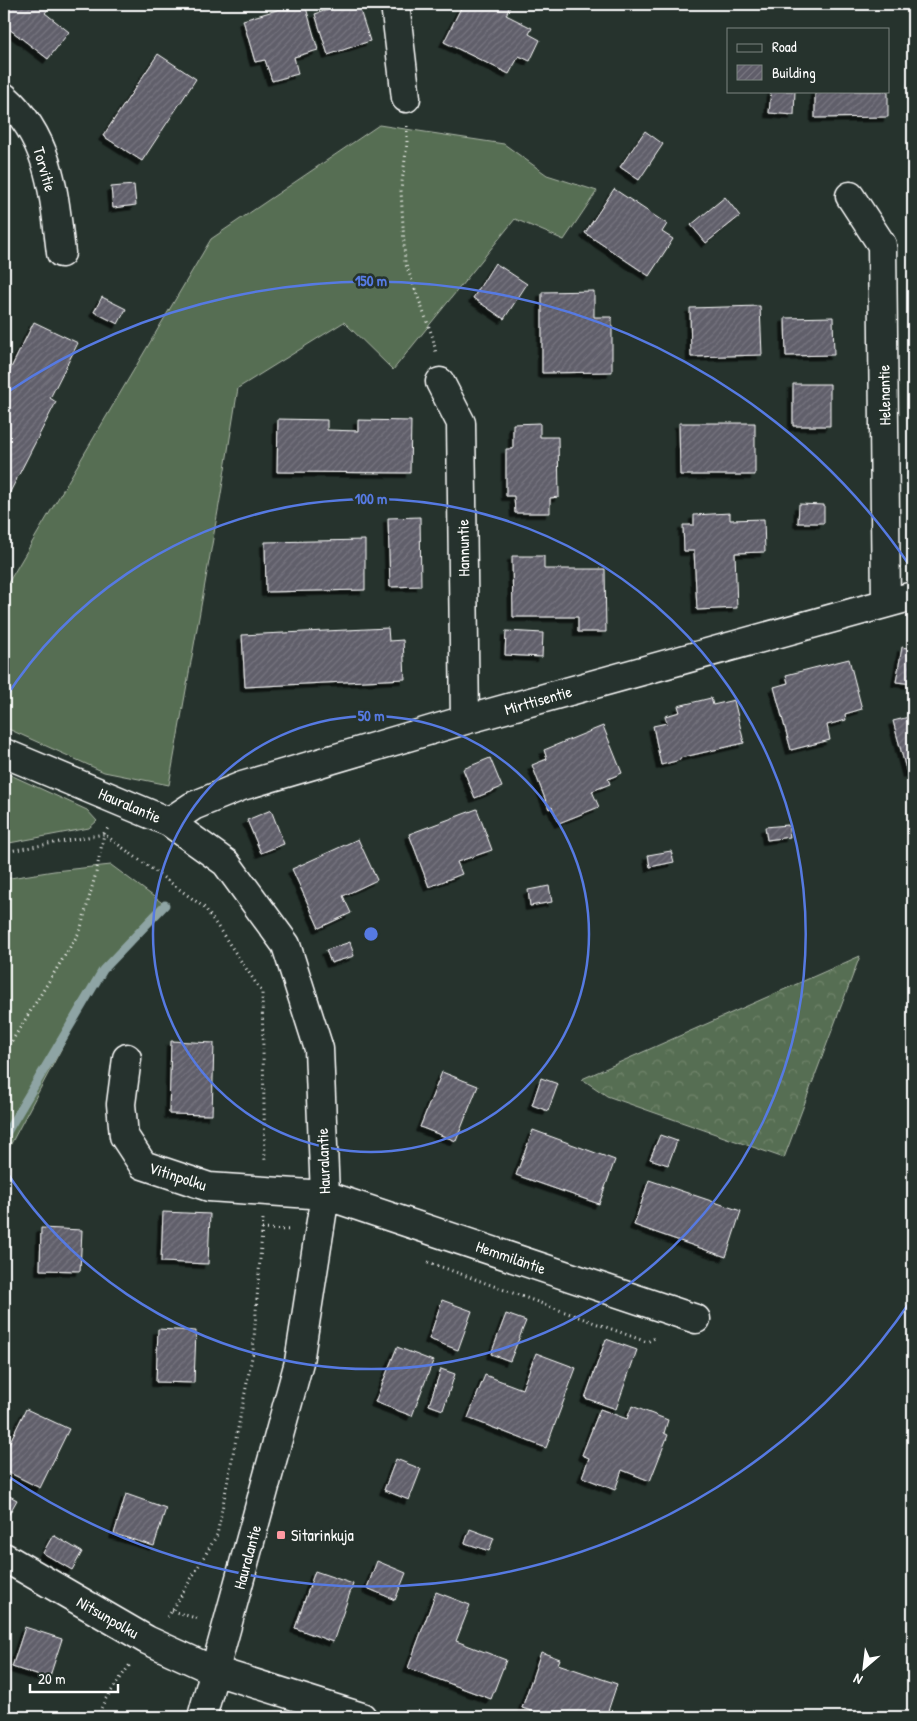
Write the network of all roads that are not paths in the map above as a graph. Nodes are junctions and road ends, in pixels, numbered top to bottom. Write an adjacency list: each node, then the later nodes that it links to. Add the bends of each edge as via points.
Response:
1 (395, 4): 3 (street)
2 (4, 97): 5 (street, Torvitie, via 31,127 47,162)
3 (406, 98)
4 (850, 196): 8 (street, Helenantie, via 882,245)
5 (61, 253)
6 (440, 382): 9 (street, Hannuntie, via 462,422)
7 (913, 596): 8 (street, Mirttisentie)
8 (886, 603): 9 (street, Mirttisentie)
9 (465, 720): 11 (street, Mirttisentie, via 242,786 193,806)
10 (4, 753): 11 (street, Hauralantie)
11 (169, 822): 13 (street, Hauralantie, via 226,863 286,945 319,1050)
12 (127, 1058): 13 (street, Vitinpolku, via 121,1104 124,1136 143,1166 209,1187)
13 (325, 1195): 14 (street, Hemmiläntie); 16 (street, Hauralantie, via 300,1362)
14 (696, 1319)
15 (4, 1557): 16 (street, Nitsunpolku, via 147,1640)
16 (215, 1671): 17 (street, Hauralantie); 18 (street)
17 (202, 1717)
18 (362, 1717)

